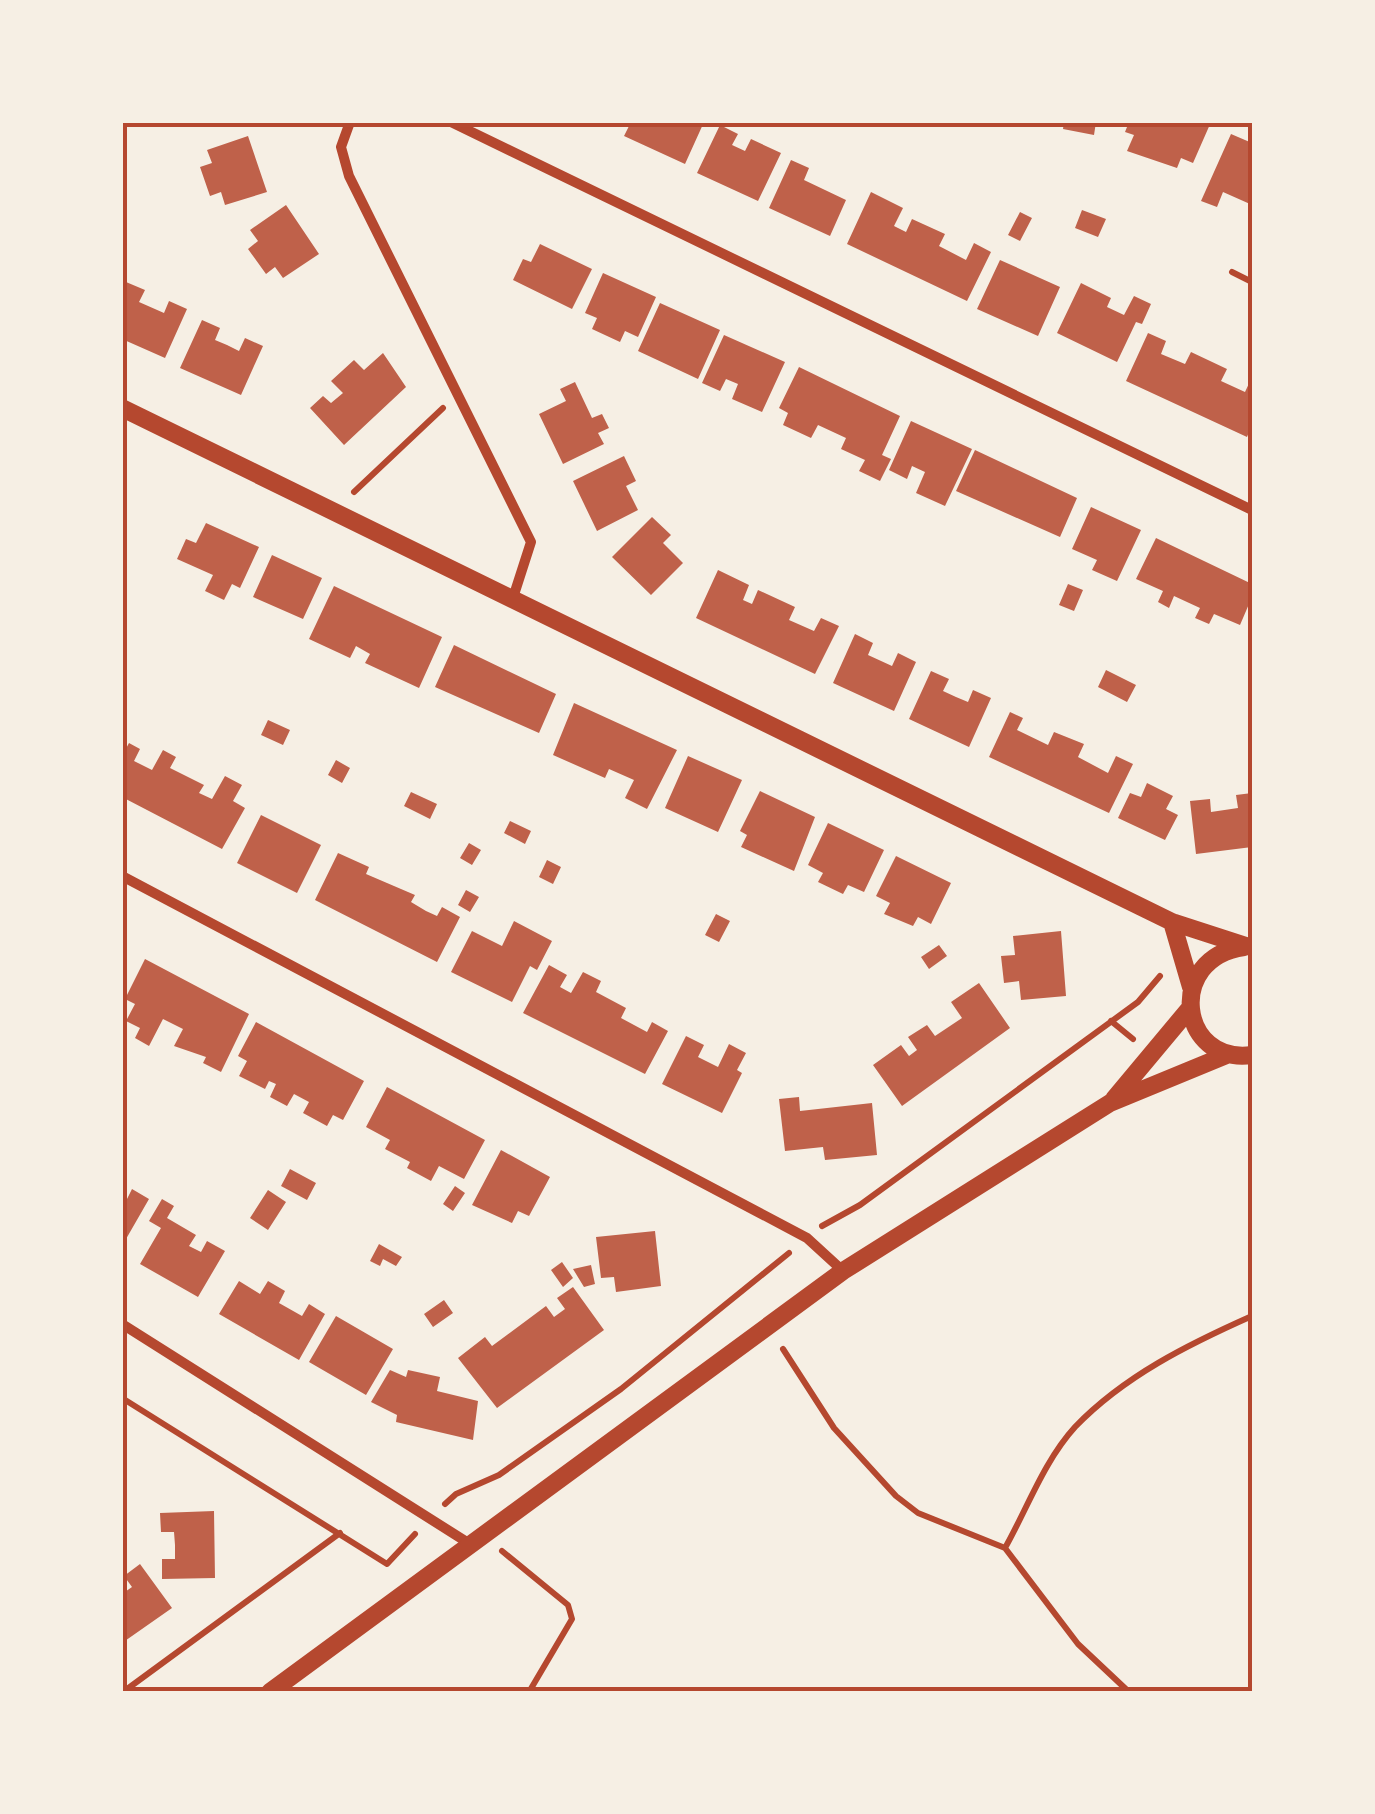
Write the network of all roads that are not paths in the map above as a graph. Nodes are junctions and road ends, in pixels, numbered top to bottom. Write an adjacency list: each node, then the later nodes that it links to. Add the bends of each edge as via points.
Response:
1 (350, 122): 5 (street, via 340,148 349,176 531,542)
2 (451, 122): 4 (street)
3 (122, 408): 5 (street)
4 (1252, 510)
5 (512, 602): 7 (street)
6 (122, 876): 13 (street, via 807,1238)
7 (1172, 922): 8 (street); 9 (street)
8 (1249, 947): 9 (street, via 1212,958)
9 (1192, 988): 10 (street)
10 (1190, 1008): 11 (street, via 1198,1031); 12 (street)
11 (1244, 1057): 12 (street)
12 (1110, 1103): 13 (street)
13 (843, 1271): 15 (street)
14 (122, 1324): 15 (street, via 430,1519)
15 (476, 1540): 16 (street)
16 (270, 1692)

